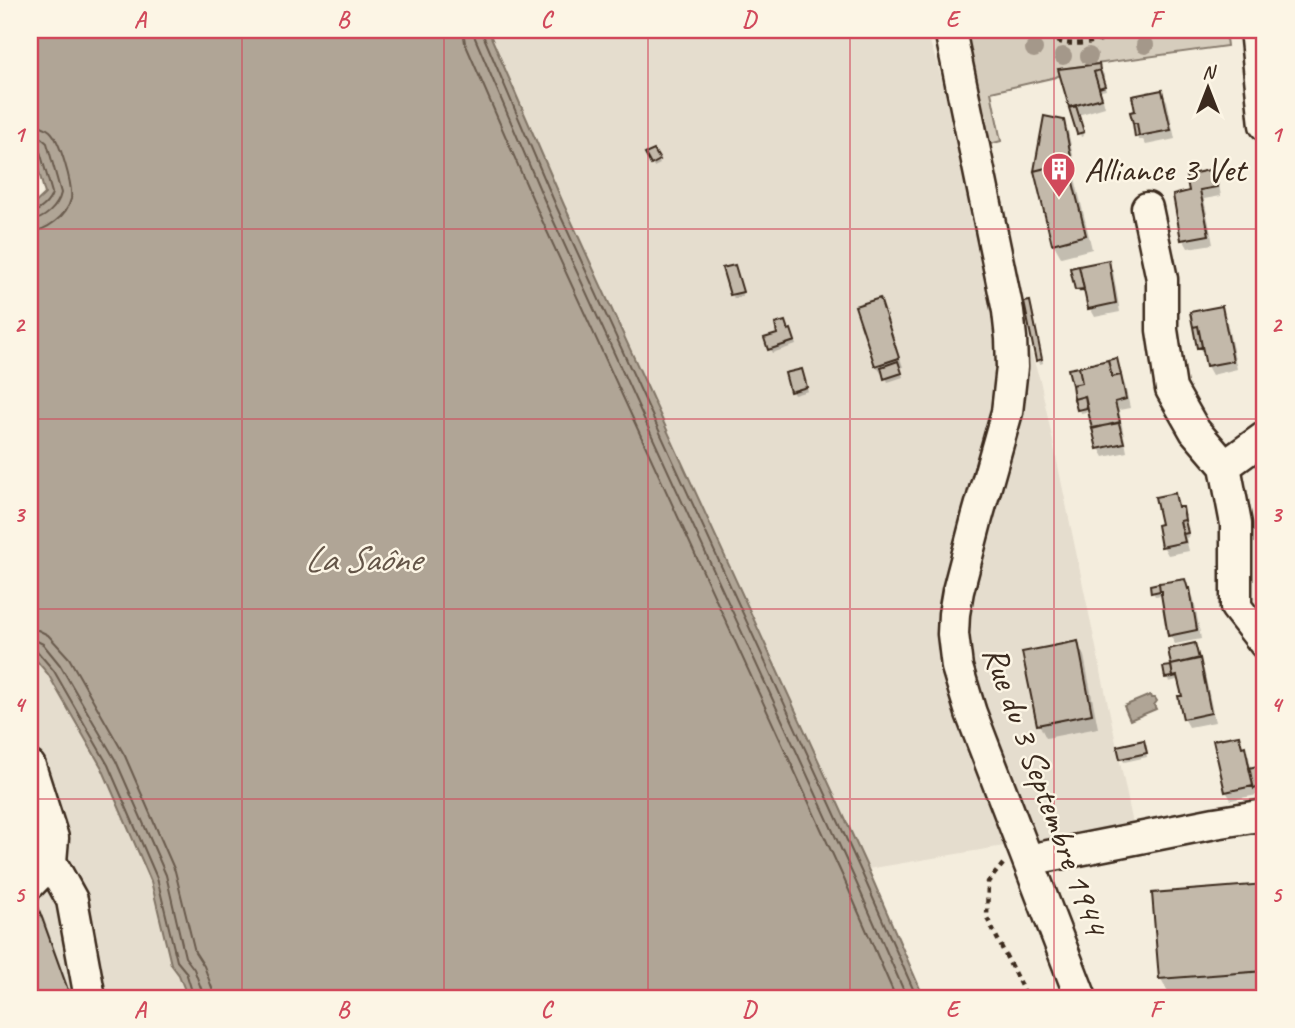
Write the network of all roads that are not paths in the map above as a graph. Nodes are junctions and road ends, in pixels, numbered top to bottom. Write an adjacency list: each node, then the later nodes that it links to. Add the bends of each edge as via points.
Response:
1 (950, 30): 10 (street, Rue du 3 Septembre 1944, via 1006,299 1012,367 1005,421 958,591 953,641 958,675)
2 (1255, 30): 3 (street)
3 (1265, 125)
4 (1147, 208): 6 (street, via 1162,279 1171,389 1195,431)
5 (1265, 437): 6 (street)
6 (1225, 466): 7 (street, via 1237,524 1236,607)
7 (1264, 642)
8 (30, 766): 11 (street, via 52,838)
9 (1265, 815): 10 (street)
10 (1018, 859): 14 (street, Rue du 3 Septembre 1944)
11 (51, 862): 12 (street); 13 (street, via 72,900)
12 (30, 884)
13 (90, 998)
14 (1081, 998)

